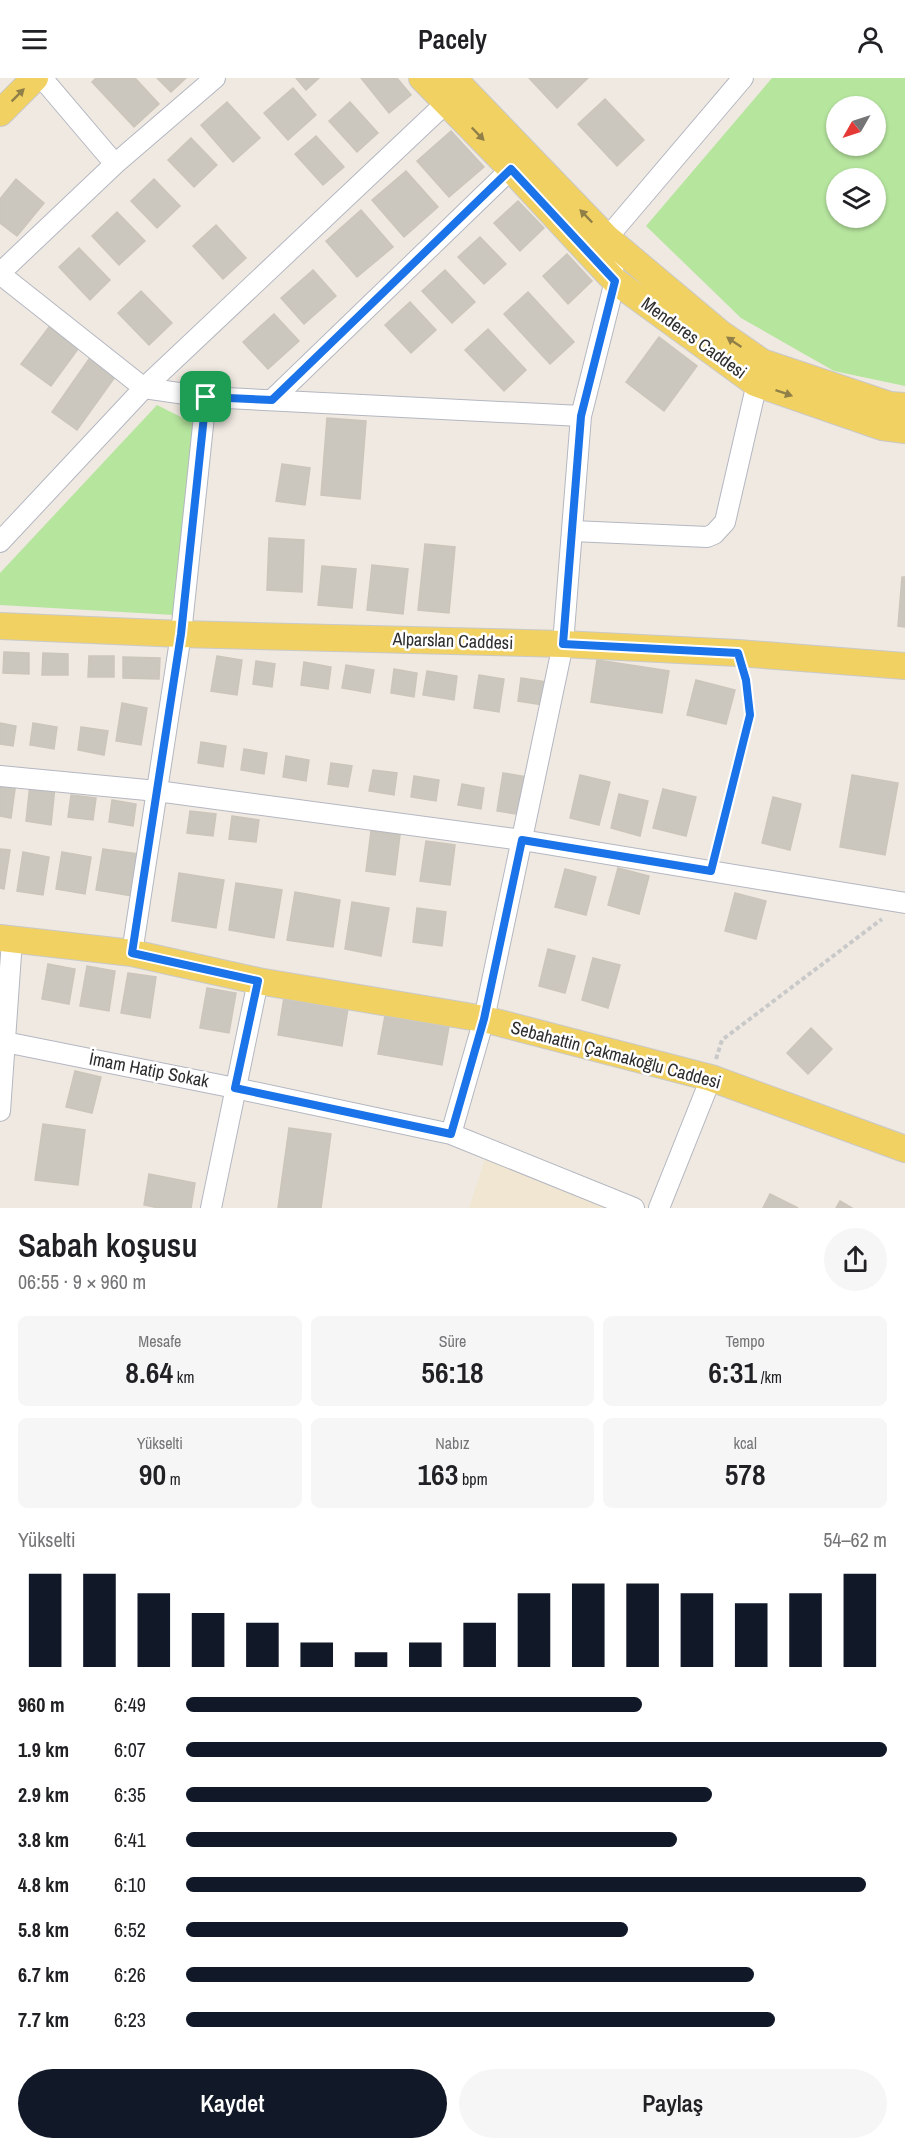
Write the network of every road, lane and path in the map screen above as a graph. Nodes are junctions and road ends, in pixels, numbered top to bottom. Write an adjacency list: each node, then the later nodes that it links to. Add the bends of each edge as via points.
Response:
1 (35, 78): 7 (main road, one-way to 1)
2 (42, 78): 8 (street)
3 (215, 78): 8 (street)
4 (422, 78): 6 (main road, Menderes Caddesi)
5 (743, 78): 10 (street)
6 (454, 85): 9 (main road, Menderes Caddesi, one-way to 9); 10 (main road, Menderes Caddesi, one-way to 6); 14 (street)
7 (0, 113)
8 (115, 164): 11 (street)
9 (511, 169): 12 (main road, Menderes Caddesi); 16 (street)
10 (607, 238): 12 (street); 13 (main road, Menderes Caddesi, one-way to 10, via 720,333)
11 (0, 273): 14 (street)
12 (615, 281): 13 (main road, Menderes Caddesi); 18 (street)
13 (759, 372): 17 (main road, Menderes Caddesi); 19 (main road, Menderes Caddesi, one-way to 19, via 882,428); 20 (street, via 725,522 714,534 706,537)
14 (144, 388): 15 (street); 21 (street)
15 (206, 397): 16 (street); 23 (street)
16 (272, 400): 18 (street)
17 (905, 406)
18 (581, 416): 20 (street)
19 (905, 430)
20 (573, 531): 24 (street)
21 (0, 542)
22 (0, 626): 23 (main road, Alparslan Caddesi)
23 (181, 634): 24 (main road, Alparslan Caddesi); 28 (street)
24 (563, 644): 25 (main road, Alparslan Caddesi); 29 (street)
25 (738, 653): 26 (main road, Alparslan Caddesi); 30 (path, via 750,715)
26 (905, 666)
27 (0, 776): 28 (street)
28 (157, 791): 29 (street); 33 (street)
29 (522, 840): 30 (street); 35 (street)
30 (711, 871): 31 (street)
31 (905, 903): 37 (path, via 722,1040)
32 (6, 939): 33 (main road, Sebahattin Çakmakoğlu Caddesi); 36 (street)
33 (132, 953): 34 (main road, Sebahattin Çakmakoğlu Caddesi)
34 (258, 981): 35 (main road, Sebahattin Çakmakoğlu Caddesi); 38 (street)
35 (484, 1019): 37 (main road, Sebahattin Çakmakoğlu Caddesi); 40 (street)
36 (5, 1042): 38 (street, İmam Hatip Sokak); 39 (street)
37 (711, 1078): 41 (main road, Sebahattin Çakmakoğlu Caddesi); 44 (street)
38 (235, 1088): 40 (street, İmam Hatip Sokak); 42 (street)
39 (0, 1111)
40 (451, 1134): 43 (street, İmam Hatip Sokak)
41 (905, 1149)
42 (211, 1208)
43 (634, 1208)
44 (659, 1208)

